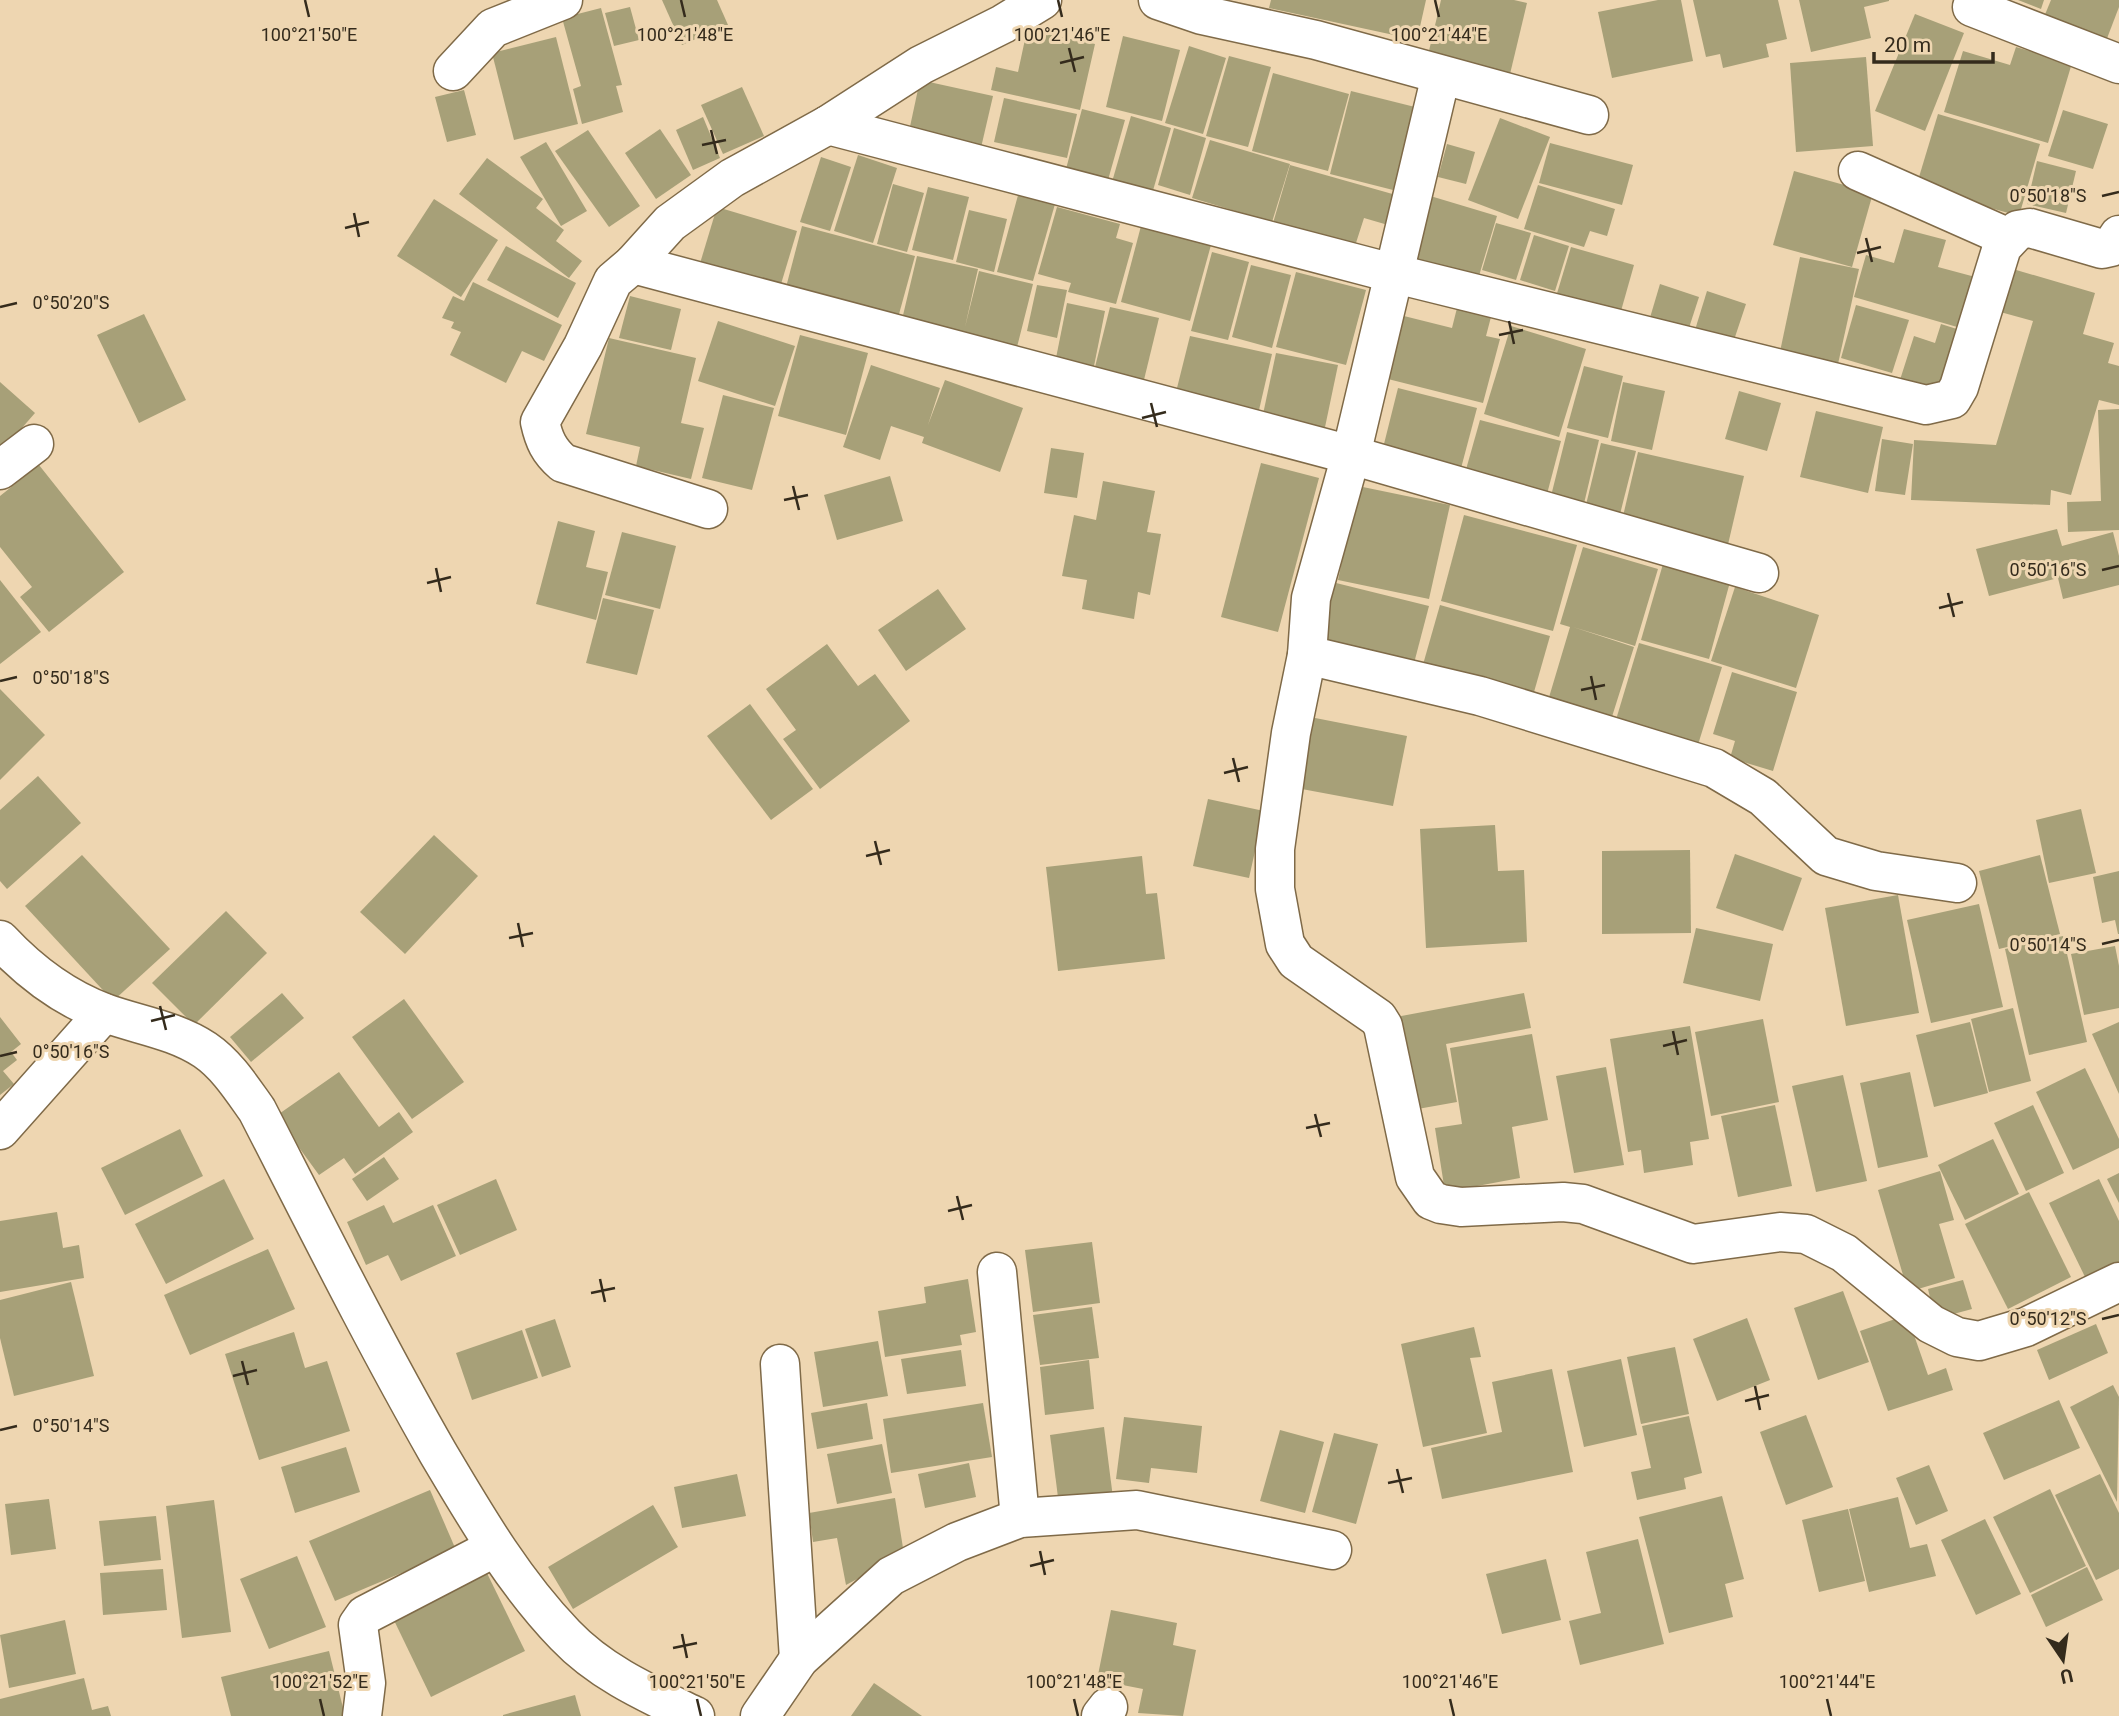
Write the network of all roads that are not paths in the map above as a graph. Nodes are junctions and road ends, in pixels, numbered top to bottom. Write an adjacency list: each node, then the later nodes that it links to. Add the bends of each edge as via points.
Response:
1 (562, 0): 6 (street, via 493,28)
2 (1042, 0): 9 (street, via 921,65)
3 (1158, 0): 7 (street)
4 (1972, 8): 5 (street)
5 (2119, 64)
6 (453, 71)
7 (1441, 75): 8 (street); 14 (street)
8 (1589, 115)
9 (828, 125): 13 (street, via 722,185 670,223); 14 (street)
10 (1858, 171): 12 (street)
11 (2119, 235): 12 (street, via 2111,247 2102,249 2030,228)
12 (2009, 238): 14 (street, via 2002,247 1959,387 1952,398 1926,405)
13 (633, 264): 16 (street); 18 (street, via 613,281 540,422 543,436 551,453 563,463)
14 (1396, 274): 16 (street)
15 (34, 444): 17 (street)
16 (1351, 455): 19 (street); 20 (street, via 1311,598)
17 (0, 470)
18 (708, 509)
19 (1759, 573)
20 (1307, 655): 21 (street, via 1480,696 1714,768 1763,797 1826,856 1876,872); 26 (street, via 1275,849 1279,923 1296,961 1383,1026 1415,1177 1431,1200 1461,1207 1583,1204 1693,1244 1780,1232 1806,1234 1844,1253 1931,1324 1957,1337 1979,1341 2026,1327)
21 (1956, 883)
22 (0, 940): 23 (street, via 21,963 63,993)
23 (104, 1013): 24 (street); 29 (street, via 152,1026 204,1049 228,1070 257,1111 414,1411)
24 (0, 1129)
25 (997, 1272): 28 (street)
26 (2119, 1282)
27 (780, 1364): 31 (street)
28 (1020, 1518): 30 (street, via 1137,1510); 31 (street, via 957,1542 891,1576)
29 (494, 1548): 32 (street, via 365,1615 358,1625 366,1683); 33 (street, via 565,1635 593,1660 635,1688)
30 (1332, 1550)
31 (799, 1659): 34 (street)
32 (362, 1716)
33 (695, 1716)
34 (760, 1716)

